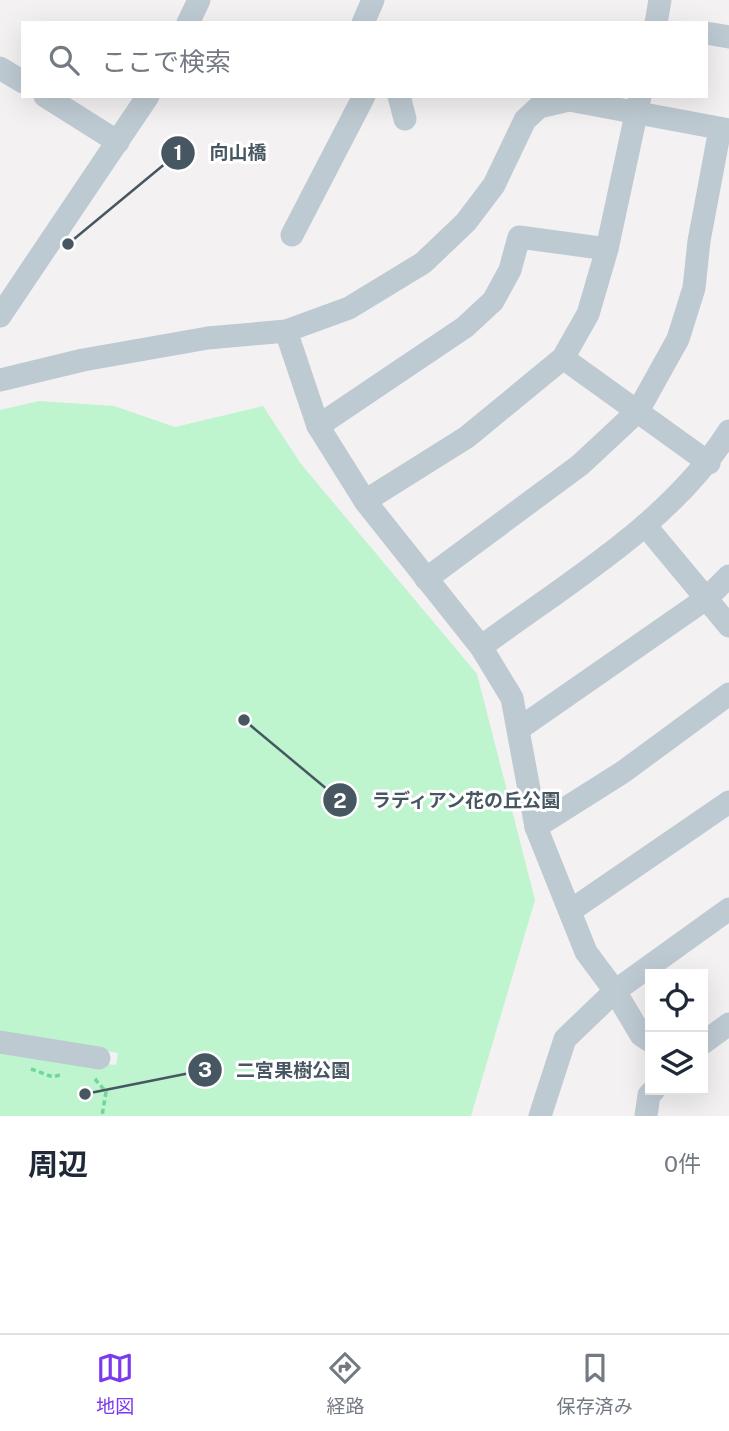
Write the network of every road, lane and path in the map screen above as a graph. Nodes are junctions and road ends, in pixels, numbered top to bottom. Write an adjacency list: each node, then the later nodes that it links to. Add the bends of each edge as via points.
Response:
1 (199, 0): 4 (street)
2 (373, 0): 5 (street)
3 (660, 0): 6 (street)
4 (189, 21)
5 (364, 21)
6 (656, 21)
7 (708, 33): 8 (street)
8 (729, 37)
9 (49, 98): 16 (street)
10 (147, 98): 16 (street)
11 (363, 98): 17 (street)
12 (400, 98): 14 (street)
13 (638, 105): 15 (street); 18 (street); 20 (street, via 569,100 539,107 524,120 494,185 466,222 423,263 349,308)
14 (405, 119)
15 (725, 130): 23 (street, via 699,241 694,288 678,339)
16 (118, 142): 19 (street)
17 (292, 235)
18 (607, 249): 21 (street, via 588,314); 24 (street, via 519,237 510,270 493,301 465,327)
19 (0, 316)
20 (286, 331): 22 (street, via 208,338); 24 (street)
21 (563, 358): 23 (street); 27 (street, via 467,438)
22 (0, 380)
23 (638, 411): 26 (street); 30 (street, via 580,465)
24 (318, 426): 27 (street)
25 (729, 431): 26 (street)
26 (709, 463): 28 (street)
27 (365, 501): 30 (street)
28 (645, 525): 31 (street); 33 (street)
29 (729, 576): 31 (street)
30 (426, 579): 33 (street)
31 (707, 598): 32 (street); 35 (street)
32 (729, 626)
33 (481, 647): 35 (street, via 512,698)
34 (729, 694): 37 (street, via 624,772)
35 (520, 728): 37 (street)
36 (729, 802): 39 (street)
37 (536, 827): 39 (street)
38 (729, 909): 40 (street)
39 (570, 911): 40 (street, via 586,953)
40 (615, 991): 42 (street); 50 (street, via 565,1039)
41 (729, 1024): 43 (street)
42 (645, 1038)
43 (708, 1039)
44 (0, 1042): 46 (street)
45 (21, 1063): 47 (path, via 53,1077)
46 (95, 1065): 49 (path, via 106,1092)
47 (64, 1073)
48 (649, 1095): 51 (street)
49 (102, 1116)
50 (540, 1116)
51 (646, 1116)

